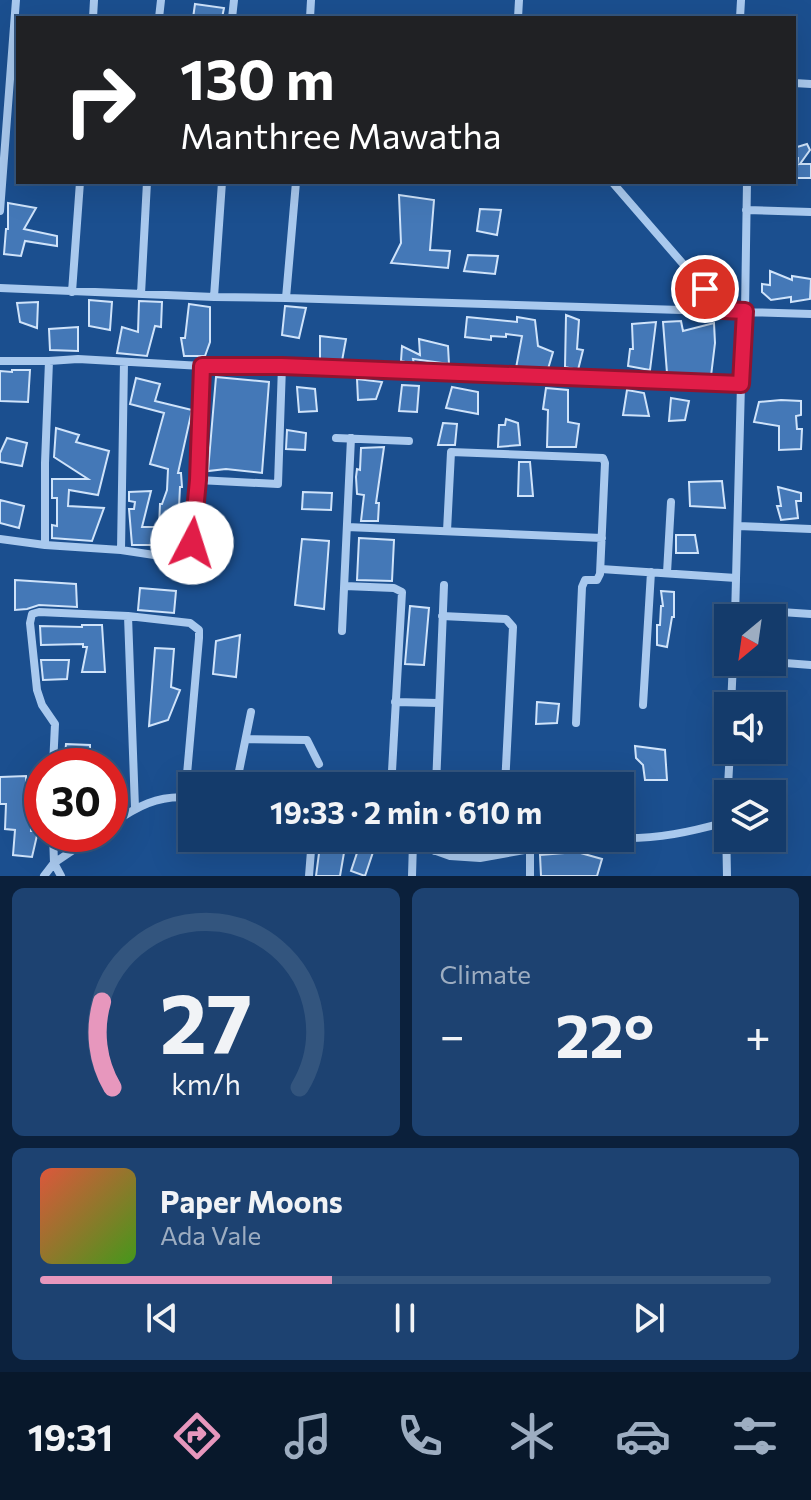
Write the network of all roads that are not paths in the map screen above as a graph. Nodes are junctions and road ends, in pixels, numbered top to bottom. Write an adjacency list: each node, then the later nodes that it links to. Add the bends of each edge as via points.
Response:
1 (16, 0): 9 (street)
2 (80, 184): 12 (street)
3 (147, 184): 13 (street)
4 (222, 184): 14 (street)
5 (296, 184): 15 (street)
6 (614, 184): 16 (street)
7 (747, 184): 8 (street)
8 (746, 210): 10 (street); 17 (street)
9 (0, 211)
10 (811, 212)
11 (0, 288): 12 (street)
12 (72, 292): 13 (street)
13 (141, 294): 14 (street)
14 (214, 297): 15 (street)
15 (286, 298): 16 (street)
16 (723, 310): 17 (street)
17 (745, 311): 18 (street); 24 (street)
18 (811, 314)
19 (0, 361): 20 (street)
20 (49, 361): 21 (street); 36 (street)
21 (124, 362): 22 (street); 37 (street)
22 (202, 366): 23 (street); 28 (street)
23 (282, 366): 24 (street); 28 (street, via 278,484)
24 (741, 384): 30 (street)
25 (336, 438): 26 (street)
26 (351, 438): 27 (street); 31 (street)
27 (409, 441)
28 (198, 480): 37 (street, via 188,551 174,558)
29 (671, 502): 40 (street)
30 (738, 526): 32 (street); 41 (street)
31 (347, 527): 33 (street); 43 (street)
32 (811, 529)
33 (447, 531): 34 (street); 34 (street, via 451,452 603,458)
34 (602, 538): 38 (street)
35 (0, 539): 36 (street)
36 (45, 545): 37 (street)
37 (121, 550)
38 (601, 569): 39 (street); 56 (street, via 597,580 585,580 582,587)
39 (651, 572): 40 (street); 54 (street)
40 (667, 573): 41 (street)
41 (736, 578): 44 (street)
42 (444, 585): 48 (street)
43 (345, 586): 49 (street); 52 (street, via 402,592)
44 (735, 604)
45 (786, 614): 46 (street)
46 (811, 614)
47 (128, 616): 58 (street, via 32,614 37,690 55,724); 61 (street, via 190,623 199,630); 66 (street)
48 (442, 616): 53 (street); 64 (street, via 506,619 513,627)
49 (342, 631)
50 (786, 663): 51 (street)
51 (811, 665)
52 (395, 702): 53 (street); 60 (street)
53 (438, 703): 63 (street)
54 (643, 705)
55 (251, 712): 57 (street)
56 (576, 723)
57 (246, 739): 59 (street, via 307,740); 62 (street)
58 (54, 748)
59 (319, 764)
60 (392, 771)
61 (190, 772)
62 (239, 772)
63 (436, 772)
64 (506, 772)
65 (178, 798): 66 (street)
66 (135, 808): 67 (street)
67 (128, 813)
68 (714, 825): 69 (street)
69 (634, 838)
70 (54, 852): 79 (street)
71 (70, 852): 79 (street)
72 (311, 852): 82 (street)
73 (413, 852): 83 (street)
74 (438, 852): 78 (street, via 480,858)
75 (514, 852): 78 (street)
76 (530, 852): 84 (street)
77 (727, 852): 85 (street)
78 (503, 854)
79 (54, 863): 80 (street); 81 (street)
80 (44, 876)
81 (61, 876)
82 (309, 876)
83 (412, 876)
84 (530, 876)
85 (727, 876)

